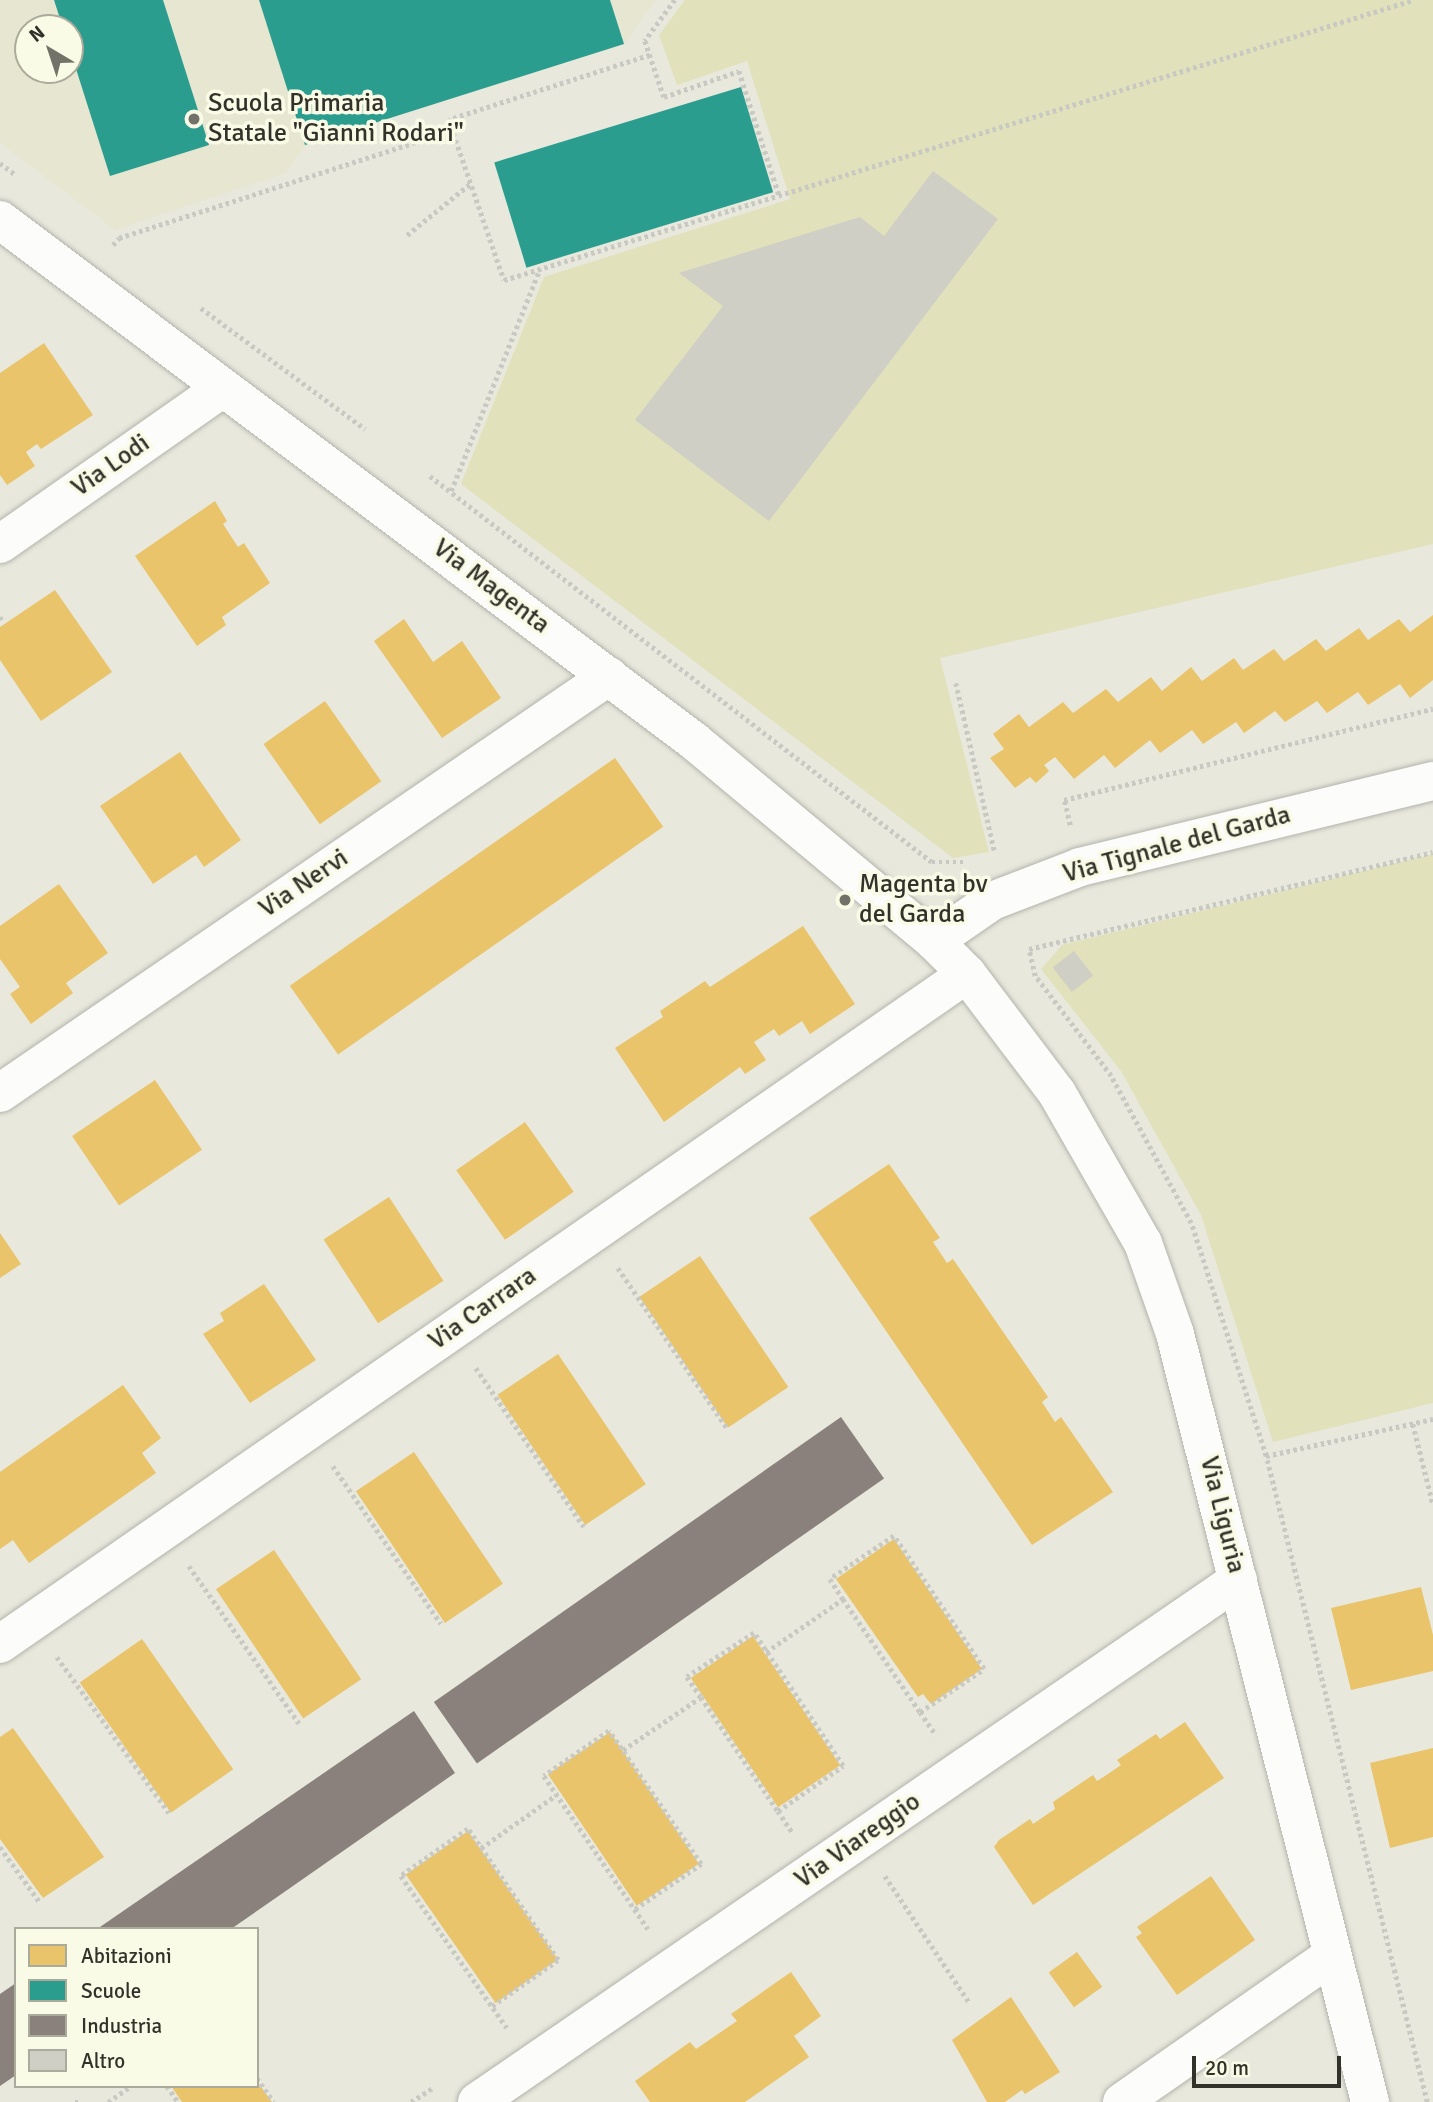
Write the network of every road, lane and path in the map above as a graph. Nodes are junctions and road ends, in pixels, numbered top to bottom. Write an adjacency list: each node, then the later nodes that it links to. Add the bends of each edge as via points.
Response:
1 (675, 0): 3 (path, via 645,41)
2 (1413, 0): 6 (path)
3 (650, 55): 4 (path, via 449,120); 6 (path, via 664,97 739,71)
4 (453, 130): 5 (path); 9 (path, via 119,237)
5 (471, 183): 8 (path); 10 (path, via 504,280)
6 (779, 195): 10 (path)
7 (0, 220): 12 (street, Via Magenta)
8 (407, 235)
9 (113, 245)
10 (541, 269): 15 (path)
11 (201, 308): 13 (path)
12 (223, 388): 16 (street, Via Lodi); 17 (street, Via Magenta)
13 (365, 429)
14 (430, 476): 15 (path)
15 (451, 491): 26 (path, via 932,862 949,865)
16 (0, 544)
17 (609, 676): 27 (street, Via Magenta); 29 (street, Via Nervi)
18 (956, 683): 24 (path)
19 (1433, 709): 21 (path, via 1064,800)
20 (1433, 781): 27 (street, Via Tignale del Garda, via 1080,867 992,901)
21 (1073, 838)
22 (1433, 852): 35 (path, via 1029,949 1035,976 1111,1076 1191,1223)
23 (1009, 853): 24 (path)
24 (996, 856): 25 (path)
25 (985, 858)
26 (974, 860)
27 (934, 941): 28 (street, Via Magenta)
28 (967, 974): 40 (street, Via Liguria, via 1057,1093 1143,1243 1175,1334); 43 (street, Via Carrara)
29 (0, 1093)
30 (615, 1264): 34 (path)
31 (471, 1361): 38 (path)
32 (1433, 1419): 33 (path)
33 (1413, 1424): 35 (path); 37 (path)
34 (728, 1429)
35 (1266, 1456): 76 (path)
36 (328, 1459): 42 (path)
37 (1433, 1504)
38 (584, 1527)
39 (186, 1561): 48 (path)
40 (1238, 1580): 61 (street, Via Liguria); 73 (street, Via Viareggio)
41 (843, 1599): 45 (path); 47 (path); 47 (path, via 830,1579 894,1536 984,1669)
42 (441, 1625)
43 (0, 1644)
44 (54, 1652): 53 (path)
45 (766, 1652): 46 (path, via 754,1633 687,1677); 52 (path, via 843,1766)
46 (701, 1697): 50 (path); 52 (path)
47 (920, 1712): 49 (path)
48 (299, 1723)
49 (940, 1742)
50 (623, 1750): 51 (path, via 609,1731 544,1776); 59 (path, via 701,1864)
51 (556, 1795): 56 (path); 59 (path)
52 (778, 1811): 54 (path)
53 (169, 1813)
54 (797, 1839)
55 (0, 1847): 58 (path)
56 (481, 1848): 63 (path, via 558,1960); 63 (path, via 468,1829 401,1876)
57 (879, 1867): 62 (path)
58 (39, 1901)
59 (635, 1909): 60 (path)
60 (654, 1937)
61 (1331, 1956): 74 (street); 75 (street, Via Liguria)
62 (969, 2002)
63 (492, 2006): 64 (path)
64 (511, 2034)
65 (444, 2079): 72 (path)
66 (259, 2081): 71 (path)
67 (128, 2088): 70 (path)
68 (75, 2102): 69 (path)
69 (81, 2102)
70 (108, 2102)
71 (274, 2102)
72 (411, 2102)
73 (477, 2102)
74 (1122, 2102)
75 (1370, 2102)
76 (1427, 2102)

